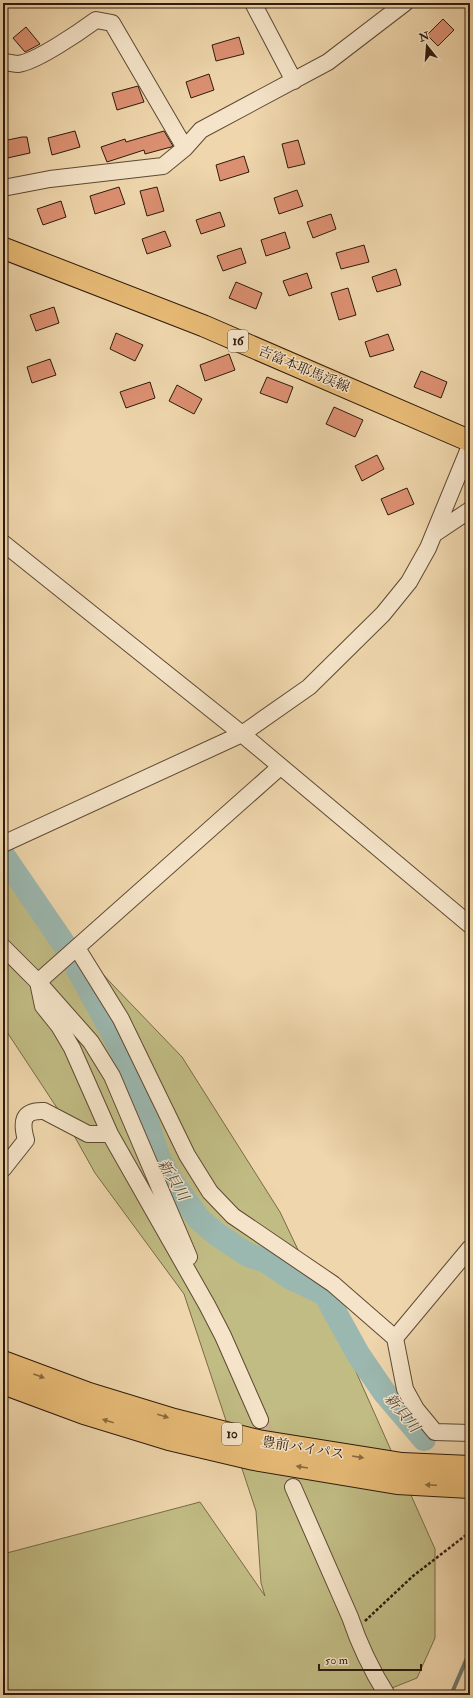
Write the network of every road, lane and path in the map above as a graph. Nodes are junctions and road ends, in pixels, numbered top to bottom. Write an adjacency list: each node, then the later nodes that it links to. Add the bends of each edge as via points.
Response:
1 (253, 3): 4 (street)
2 (405, 3): 4 (street, via 328,62)
3 (3, 62): 5 (street, via 19,64 37,57 96,20 112,23)
4 (294, 80): 5 (street, via 201,130)
5 (185, 148): 6 (street, via 163,166 50,179)
6 (3, 188)
7 (3, 248): 8 (main road, 吉富本耶馬渓線 / 16, via 204,326)
8 (470, 441)
9 (470, 446): 11 (street)
10 (470, 510): 11 (street)
11 (434, 534): 13 (street, via 409,582 383,614 309,687)
12 (3, 543): 13 (street)
13 (242, 734): 14 (street); 15 (street)
14 (280, 767): 16 (street); 18 (street)
15 (3, 844)
16 (470, 926)
17 (3, 947): 19 (street)
18 (77, 948): 19 (street); 24 (street, via 121,1019 187,1155 210,1192 233,1216 333,1284)
19 (38, 982): 20 (street, via 43,1006 72,1048); 23 (street, via 91,1042 112,1076)
20 (110, 1134): 21 (street, via 88,1134 44,1111 36,1111 24,1119 26,1140); 23 (street)
21 (3, 1169)
22 (470, 1248): 24 (street)
23 (207, 1305): 27 (street)
24 (396, 1338): 28 (street, via 405,1389 416,1409 435,1432)
25 (3, 1362): 29 (highway, 豊前バイパス / 10, one-way to 29, via 89,1394 174,1420 258,1441 402,1464)
26 (3, 1383): 31 (highway, 豊前バイパス / 10, one-way to 26, via 397,1483 254,1459 169,1439 84,1413)
27 (260, 1420)
28 (470, 1433)
29 (470, 1467)
30 (293, 1487): 33 (street)
31 (470, 1487)
32 (470, 1532): 33 (path, via 413,1576)
33 (355, 1631): 34 (street)
34 (387, 1695)

